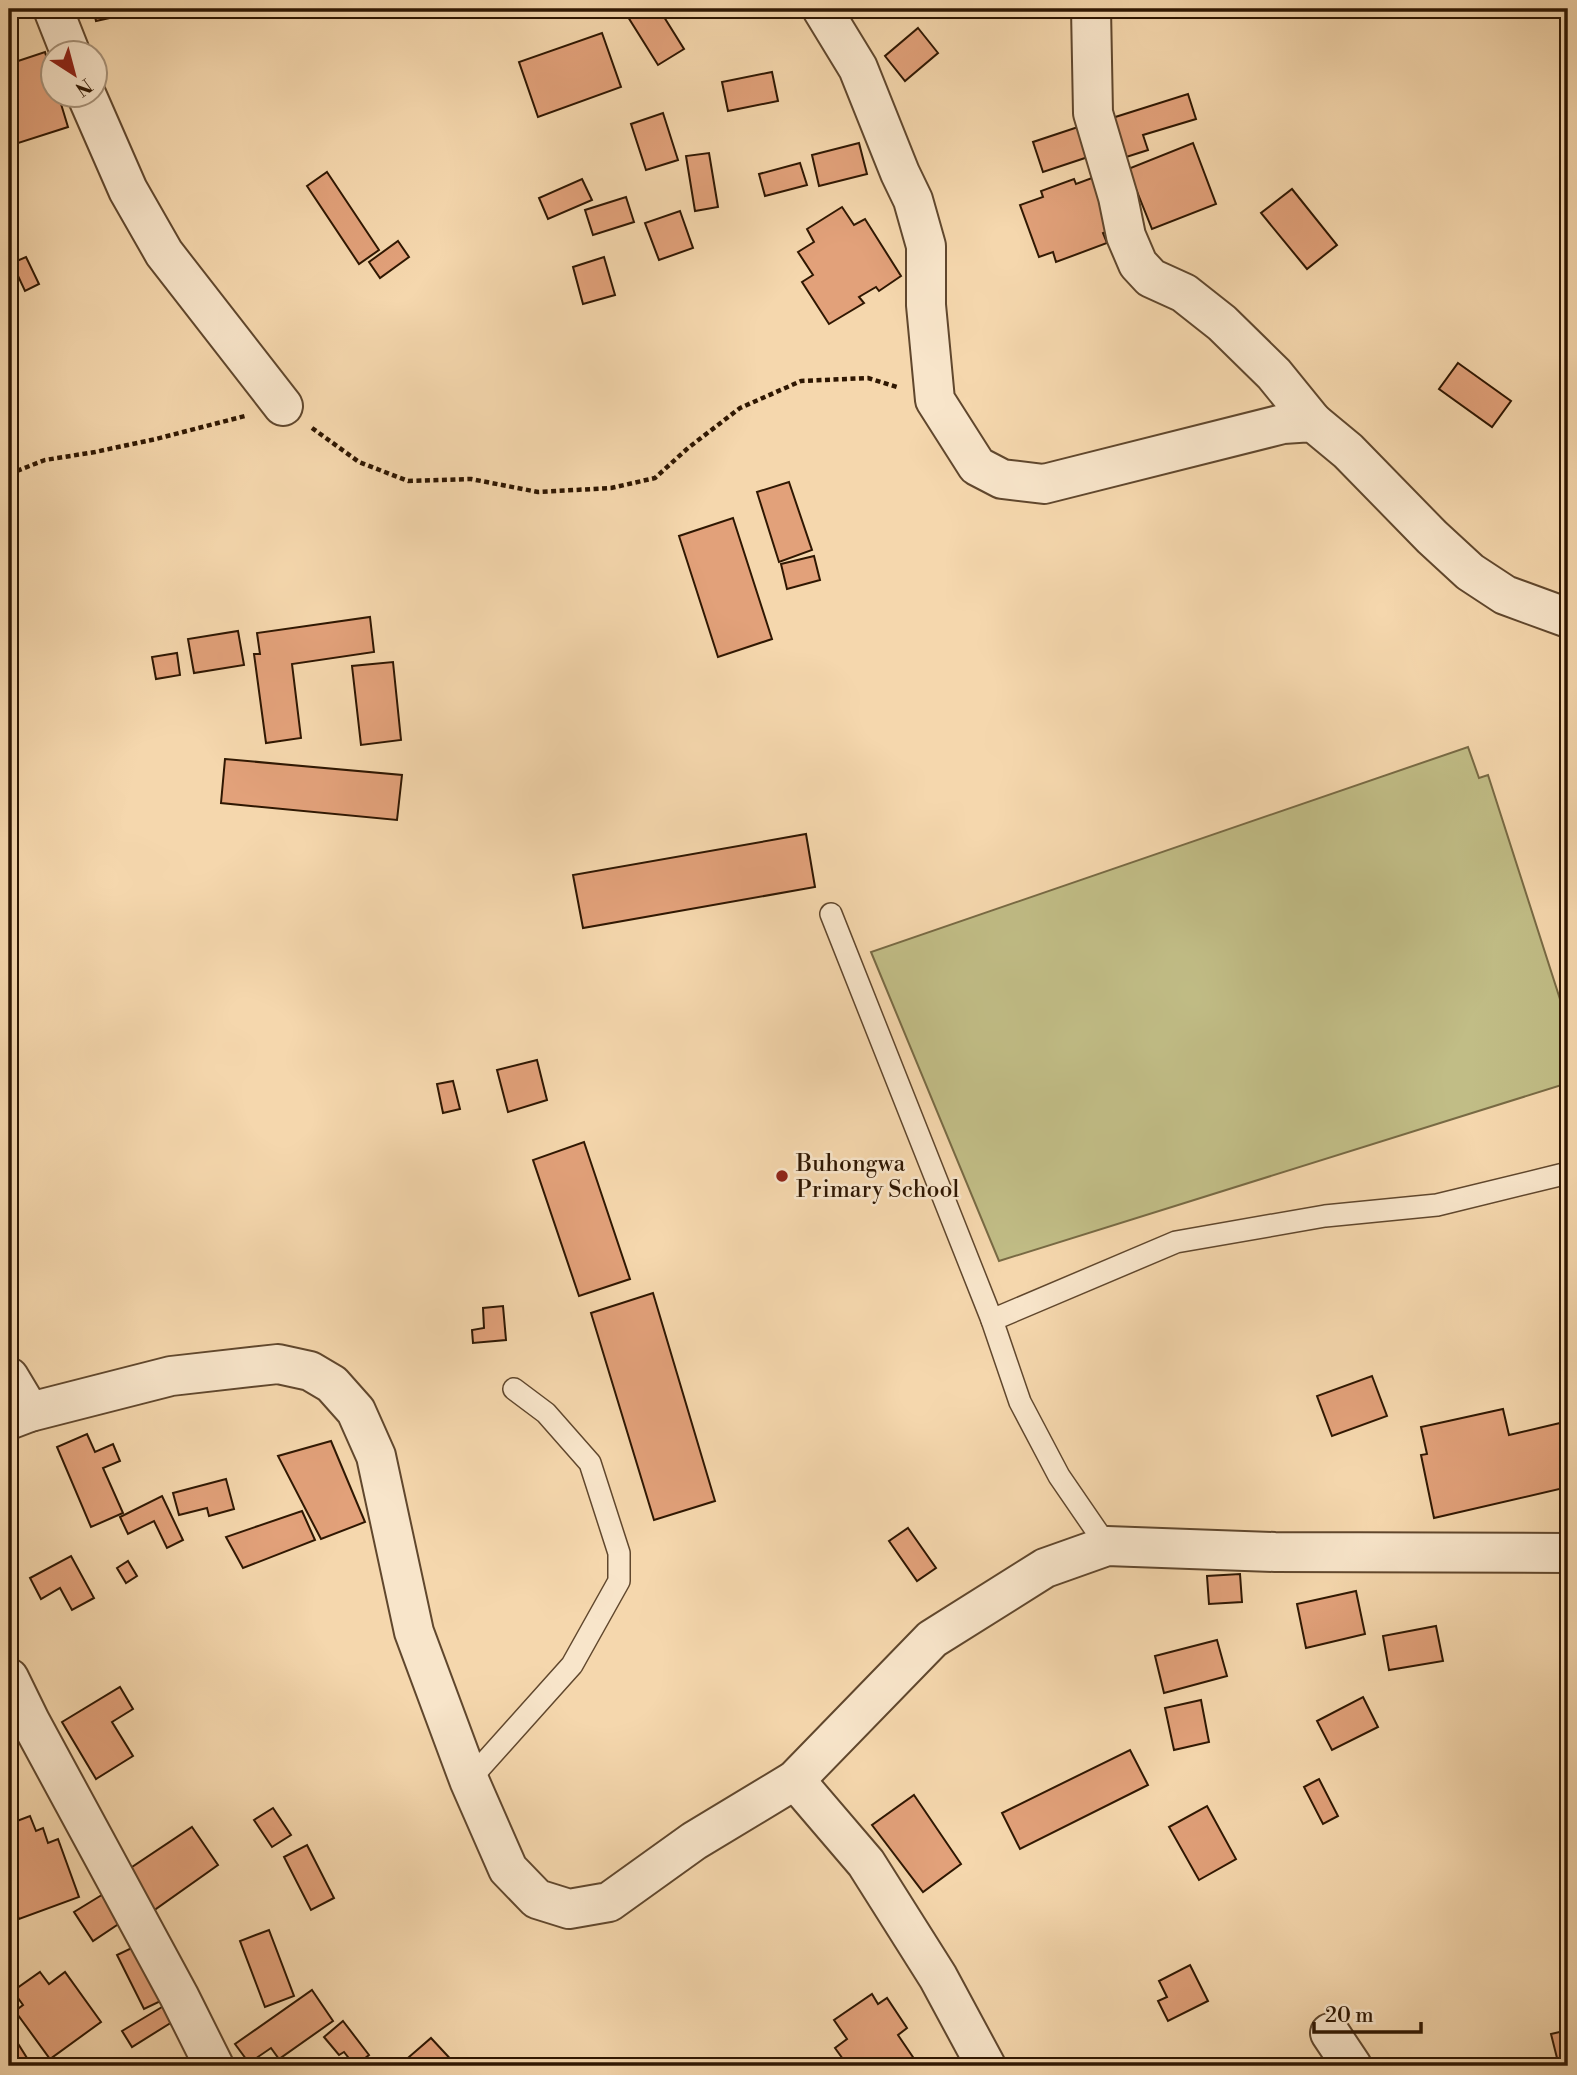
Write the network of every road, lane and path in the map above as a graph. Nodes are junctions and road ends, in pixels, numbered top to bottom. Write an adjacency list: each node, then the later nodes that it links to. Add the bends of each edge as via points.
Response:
1 (53, 9): 4 (street)
2 (822, 9): 6 (street, via 858,68 913,200 926,246)
3 (1091, 9): 8 (street, via 1093,113 1126,236 1138,264 1151,278 1184,293 1222,323 1274,374)
4 (64, 38)
5 (92, 108): 7 (street, via 128,190 164,253)
6 (935, 400): 7 (path, via 868,378 801,381 740,408 655,478 611,488 538,492 471,479 408,481 359,462); 8 (street, via 977,467 1002,479 1044,484 1283,424)
7 (283, 406): 9 (path, via 156,439 45,460)
8 (1313, 422): 10 (street, via 1470,572 1505,595)
9 (9, 474)
10 (1568, 618)
11 (831, 914): 13 (lane)
12 (1568, 1173): 13 (lane, via 1437,1205 1325,1216 1176,1242)
13 (992, 1320): 17 (lane, via 1020,1402 1059,1476)
14 (9, 1377): 16 (street)
15 (514, 1388): 20 (lane, via 546,1413 590,1463 619,1553 619,1581 572,1665)
16 (19, 1416): 20 (street, via 171,1376 278,1364 310,1371 332,1384 356,1411 376,1456 414,1632)
17 (1107, 1546): 18 (street); 21 (street, via 1045,1568 932,1639)
18 (1568, 1553)
19 (9, 1678): 23 (street)
20 (469, 1780): 21 (street, via 508,1869 537,1899 569,1909 609,1902 694,1841)
21 (794, 1780): 24 (street, via 866,1863 938,1977)
22 (1331, 2033): 25 (street)
23 (214, 2066)
24 (986, 2066)
25 (1352, 2066)

